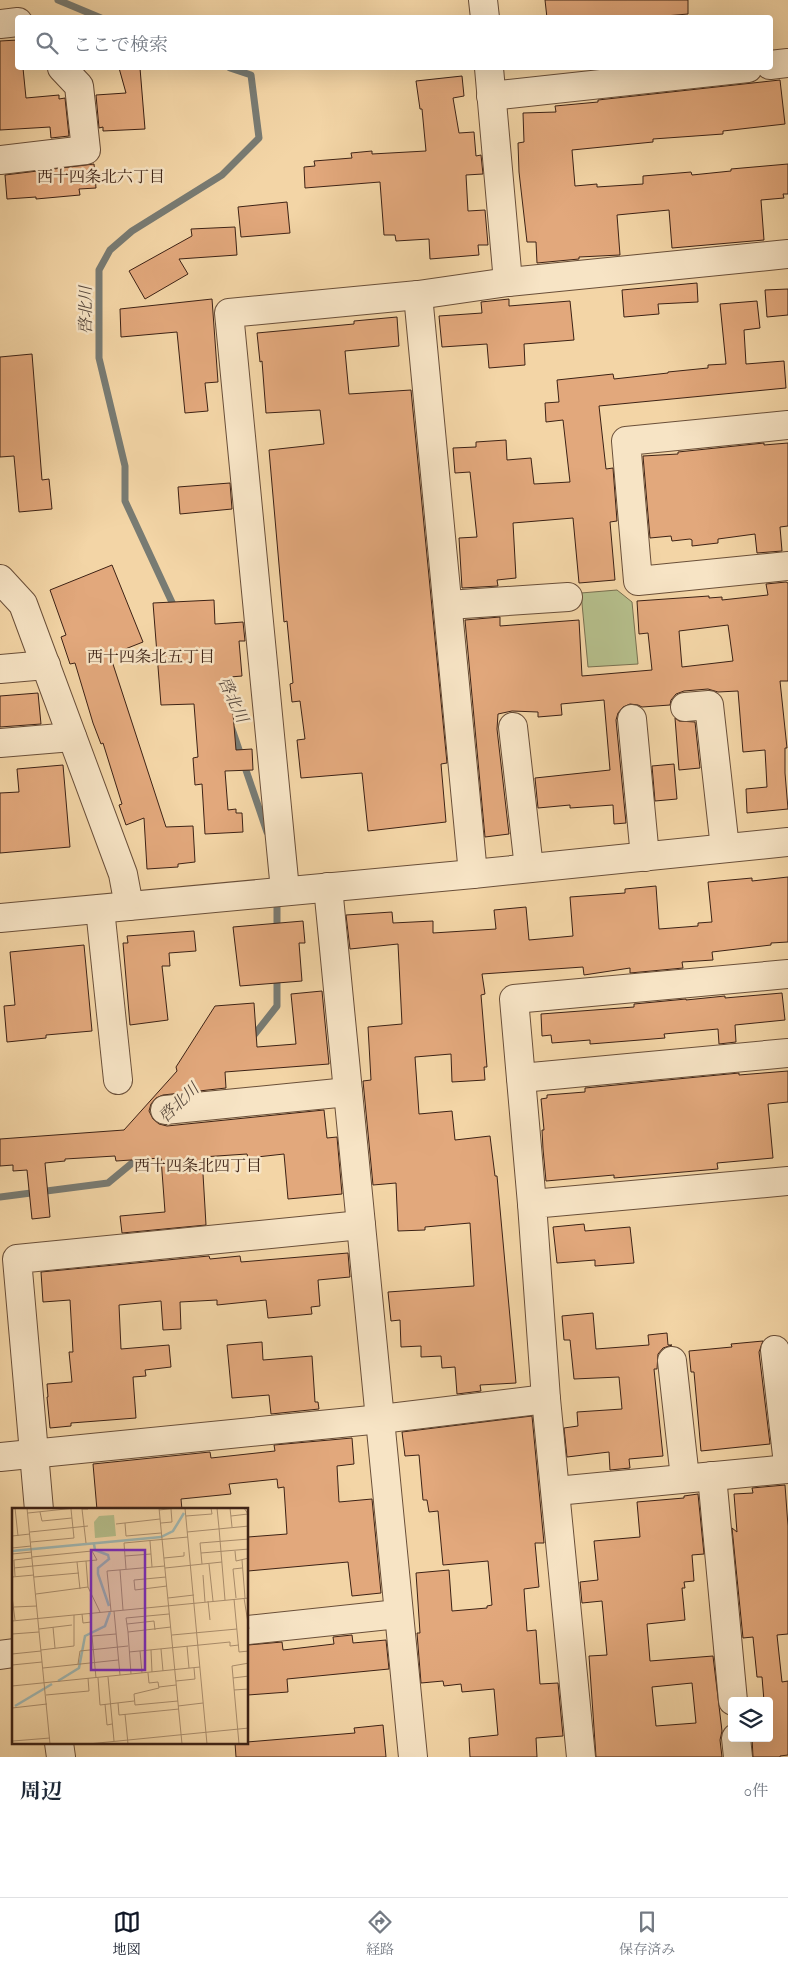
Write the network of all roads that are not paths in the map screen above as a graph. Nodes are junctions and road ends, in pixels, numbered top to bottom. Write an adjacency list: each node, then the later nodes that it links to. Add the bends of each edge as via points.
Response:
1 (483, 0): 2 (street)
2 (485, 15)
3 (15, 22): 4 (street)
4 (0, 24)
5 (788, 63): 6 (street)
6 (773, 65)
7 (64, 70): 11 (street, via 80,86 86,150)
8 (489, 70): 10 (street)
9 (730, 70): 10 (street)
10 (491, 96): 13 (street)
11 (0, 160)
12 (788, 254): 13 (street)
13 (508, 282): 14 (street)
14 (418, 295): 19 (street); 33 (street, via 229,313)
15 (788, 425): 16 (street, via 626,442 638,581)
16 (788, 566)
17 (0, 579): 20 (street, via 23,604)
18 (568, 597): 19 (street)
19 (448, 605): 31 (street)
20 (46, 665): 21 (street); 25 (street)
21 (0, 669)
22 (685, 707): 28 (street, via 709,705)
23 (632, 719): 29 (street)
24 (513, 727): 30 (street)
25 (72, 736): 26 (street); 34 (street, via 123,874)
26 (0, 743)
27 (788, 842): 28 (street)
28 (725, 848): 29 (street)
29 (644, 857): 30 (street)
30 (529, 868): 31 (street)
31 (473, 874): 32 (street)
32 (328, 887): 33 (street); 41 (street)
33 (285, 890): 34 (street)
34 (128, 906): 35 (street)
35 (100, 909): 36 (street); 40 (street)
36 (0, 918)
37 (788, 974): 39 (street, via 514,999)
38 (788, 1053): 39 (street)
39 (521, 1078): 44 (street)
40 (118, 1080)
41 (348, 1092): 42 (street); 45 (street)
42 (165, 1110)
43 (788, 1182): 44 (street)
44 (532, 1204): 49 (street)
45 (361, 1225): 46 (street); 50 (street)
46 (8, 1260): 51 (street)
47 (775, 1350): 53 (street)
48 (672, 1361): 56 (street)
49 (546, 1399): 50 (street); 57 (street)
50 (381, 1419): 51 (street); 59 (street)
51 (34, 1454): 52 (street); 58 (street)
52 (0, 1457)
53 (788, 1464)
54 (788, 1469): 55 (street)
55 (712, 1476): 56 (street); 61 (street)
56 (685, 1478): 57 (street)
57 (556, 1491): 66 (street)
58 (39, 1508)
59 (398, 1614): 60 (street); 65 (street)
60 (249, 1630)
61 (733, 1697)
62 (736, 1742): 67 (street)
63 (60, 1744): 64 (street)
64 (61, 1757)
65 (413, 1757)
66 (581, 1757)
67 (738, 1757)

